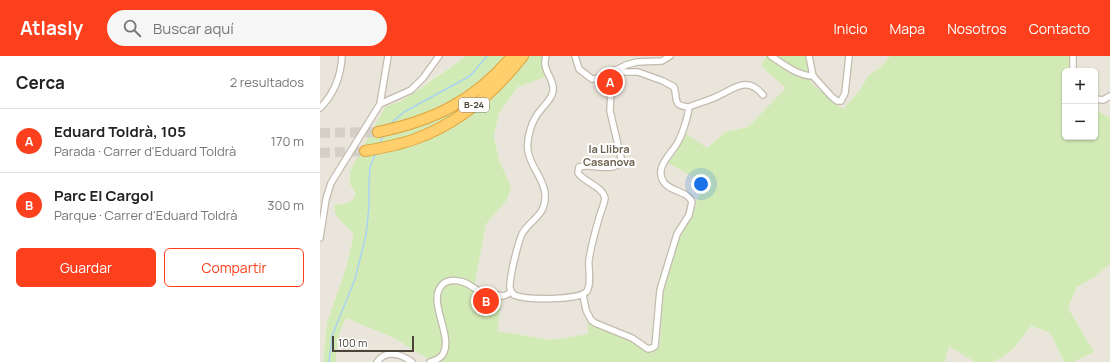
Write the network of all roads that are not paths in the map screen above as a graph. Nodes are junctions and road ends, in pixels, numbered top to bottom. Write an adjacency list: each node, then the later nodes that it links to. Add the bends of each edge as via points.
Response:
1 (342, 56): 22 (street, via 341,70 335,87)
2 (388, 56): 21 (street)
3 (439, 56): 21 (street, via 411,90)
4 (512, 56): 24 (highway, B-24, via 472,95 437,115 403,127)
5 (523, 56): 16 (highway, B-24)
6 (528, 56): 16 (highway)
7 (546, 56): 27 (street, via 545,67 553,90 535,117 528,146 530,157 541,179 545,194 544,202 543,208 522,234 510,282)
8 (575, 56): 15 (street, via 579,69 592,79)
9 (670, 56): 15 (street, via 662,61 637,62)
10 (770, 56): 17 (street, via 799,73)
11 (809, 56): 17 (street)
12 (849, 56): 17 (street, via 845,93 841,101 831,96)
13 (1073, 56): 14 (street)
14 (1073, 68)
15 (618, 70): 23 (street, via 638,72 670,84 675,90 677,104); 28 (street, via 611,89 610,111 622,162 615,167 588,165 578,169 581,178 602,192 605,198 588,264 589,286)
16 (508, 75): 25 (highway, B-24, via 483,99 442,126 415,139)
17 (813, 76)
18 (764, 95): 23 (street, via 754,86 743,84)
19 (1110, 96): 20 (street)
20 (1098, 100)
21 (380, 104): 26 (street, via 331,183)
22 (320, 108)
23 (689, 108): 28 (street, via 679,140 661,171 664,183 688,196 692,202 689,215 678,234 660,290 655,346 648,349 627,336 595,323 589,317)
24 (378, 132)
25 (365, 151)
26 (320, 238)
27 (511, 292): 28 (street, via 517,296 546,298); 31 (street, via 503,296 479,291 463,282 448,280 444,283 440,287 438,299 446,345 442,356)
28 (583, 295)
29 (377, 362): 30 (street, via 387,354 396,354)
30 (412, 362)
31 (430, 362)

